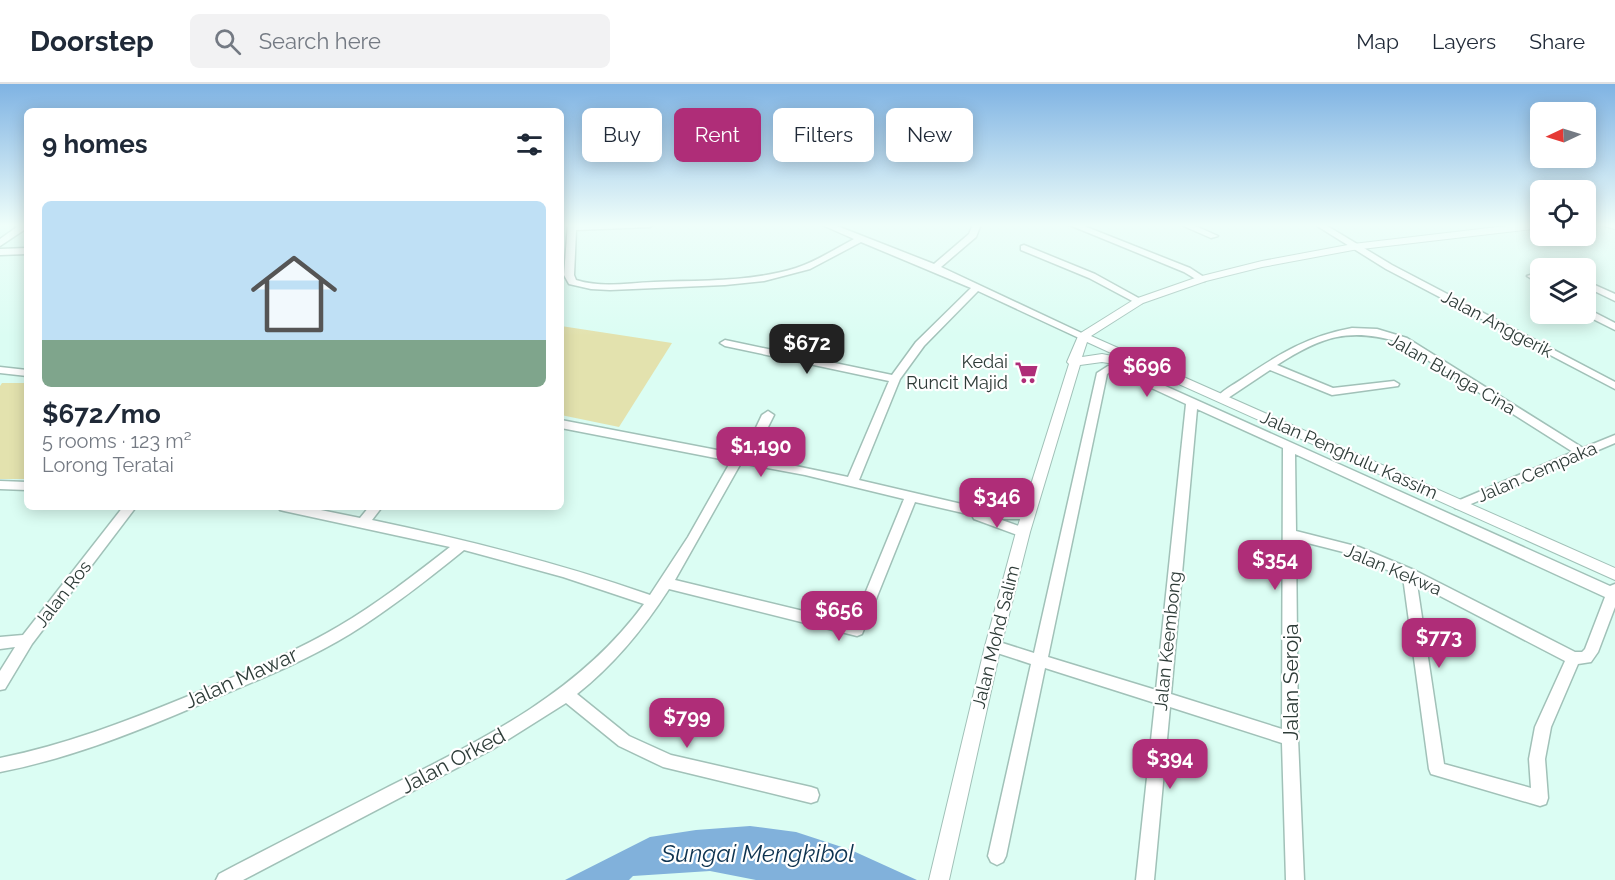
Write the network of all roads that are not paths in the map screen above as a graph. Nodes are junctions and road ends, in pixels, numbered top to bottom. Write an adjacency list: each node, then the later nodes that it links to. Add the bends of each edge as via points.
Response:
1 (570, 261): 2 (street, via 572,282 596,287 772,276)
2 (821, 261)
3 (917, 261): 9 (street)
4 (942, 261): 9 (street)
5 (1056, 261): 14 (street)
6 (1165, 261): 10 (street)
7 (1277, 261): 10 (street)
8 (1380, 261): 26 (street, Jalan Anggerik)
9 (934, 268): 11 (street)
10 (1202, 279): 14 (street)
11 (977, 288): 17 (street); 24 (street, via 920,344)
12 (1596, 289): 13 (street)
13 (1615, 298)
14 (1138, 301): 17 (street)
15 (1596, 317): 16 (street)
16 (1615, 327)
17 (1083, 336): 19 (street, Jalan Mohd Salim); 20 (street, Jalan Penghulu Kassim)
18 (725, 343): 24 (street)
19 (1073, 362): 20 (street, via 1102,358); 45 (street, Jalan Mohd Salim)
20 (1150, 366): 27 (street, Jalan Penghulu Kassim)
21 (1271, 366): 25 (street, via 1332,392); 28 (street, Jalan Bunga Cina); 34 (street, Jalan Bunga Cina, via 1325,335 1350,330 1389,334)
22 (0, 369): 23 (street)
23 (24, 373)
24 (895, 379): 36 (street)
25 (1394, 384)
26 (1615, 386)
27 (1203, 390): 28 (street, Jalan Penghulu Kassim); 29 (street)
28 (1221, 398): 40 (street, Jalan Penghulu Kassim)
29 (1192, 403): 33 (street, Jalan Penghulu Kassim); 59 (street, Jalan Penghulu Kassim, via 1119,369 1102,373); 62 (street, Jalan Keembong)
30 (768, 415): 35 (street, Jalan Orked)
31 (564, 425): 35 (street)
32 (1615, 439): 34 (street, Jalan Cempaka)
33 (1289, 447): 48 (street, Jalan Seroja); 53 (street, Jalan Penghulu Kassim)
34 (1583, 453): 40 (street, Jalan Cempaka)
35 (742, 459): 36 (street); 52 (street, Jalan Orked)
36 (852, 482): 39 (street)
37 (0, 485): 38 (street)
38 (24, 486)
39 (911, 497): 44 (street); 52 (street, via 857,630)
40 (1459, 505): 51 (street, Jalan Penghulu Kassim)
41 (128, 510): 55 (street, Jalan Ros)
42 (299, 510): 46 (street)
43 (374, 510): 46 (street)
44 (966, 510): 45 (street); 47 (street)
45 (1028, 514): 47 (street, Jalan Mohd Salim)
46 (363, 523): 49 (street)
47 (1023, 532): 57 (street, Jalan Mohd Salim)
48 (1290, 534): 50 (street, Jalan Kekwa, via 1353,550); 63 (street, Jalan Seroja)
49 (460, 546): 54 (street, via 601,582); 64 (street, Jalan Mawar, via 403,592 307,650 104,737)
50 (1409, 574): 58 (street, Jalan Kekwa); 58 (street, via 1437,769 1540,798 1537,759 1543,726)
51 (1615, 574)
52 (667, 583): 54 (street, Jalan Orked)
53 (1614, 591): 58 (street, via 1592,652 1586,658)
54 (653, 602): 61 (street, Jalan Orked, via 600,665)
55 (27, 640): 56 (street); 60 (street, Jalan Ros)
56 (0, 643)
57 (993, 646): 59 (street); 67 (street, Jalan Mohd Salim)
58 (1573, 658)
59 (1040, 660): 62 (street); 66 (street)
60 (0, 684)
61 (566, 694): 65 (street, via 624,741 669,762); 68 (street, Jalan Orked, via 507,732)
62 (1162, 697): 63 (street); 69 (street, Jalan Keembong)
63 (1290, 738): 70 (street, Jalan Seroja)
64 (0, 765)
65 (811, 795)
66 (998, 856)
67 (941, 871)
68 (225, 880)
69 (1145, 880)
70 (1295, 880)

